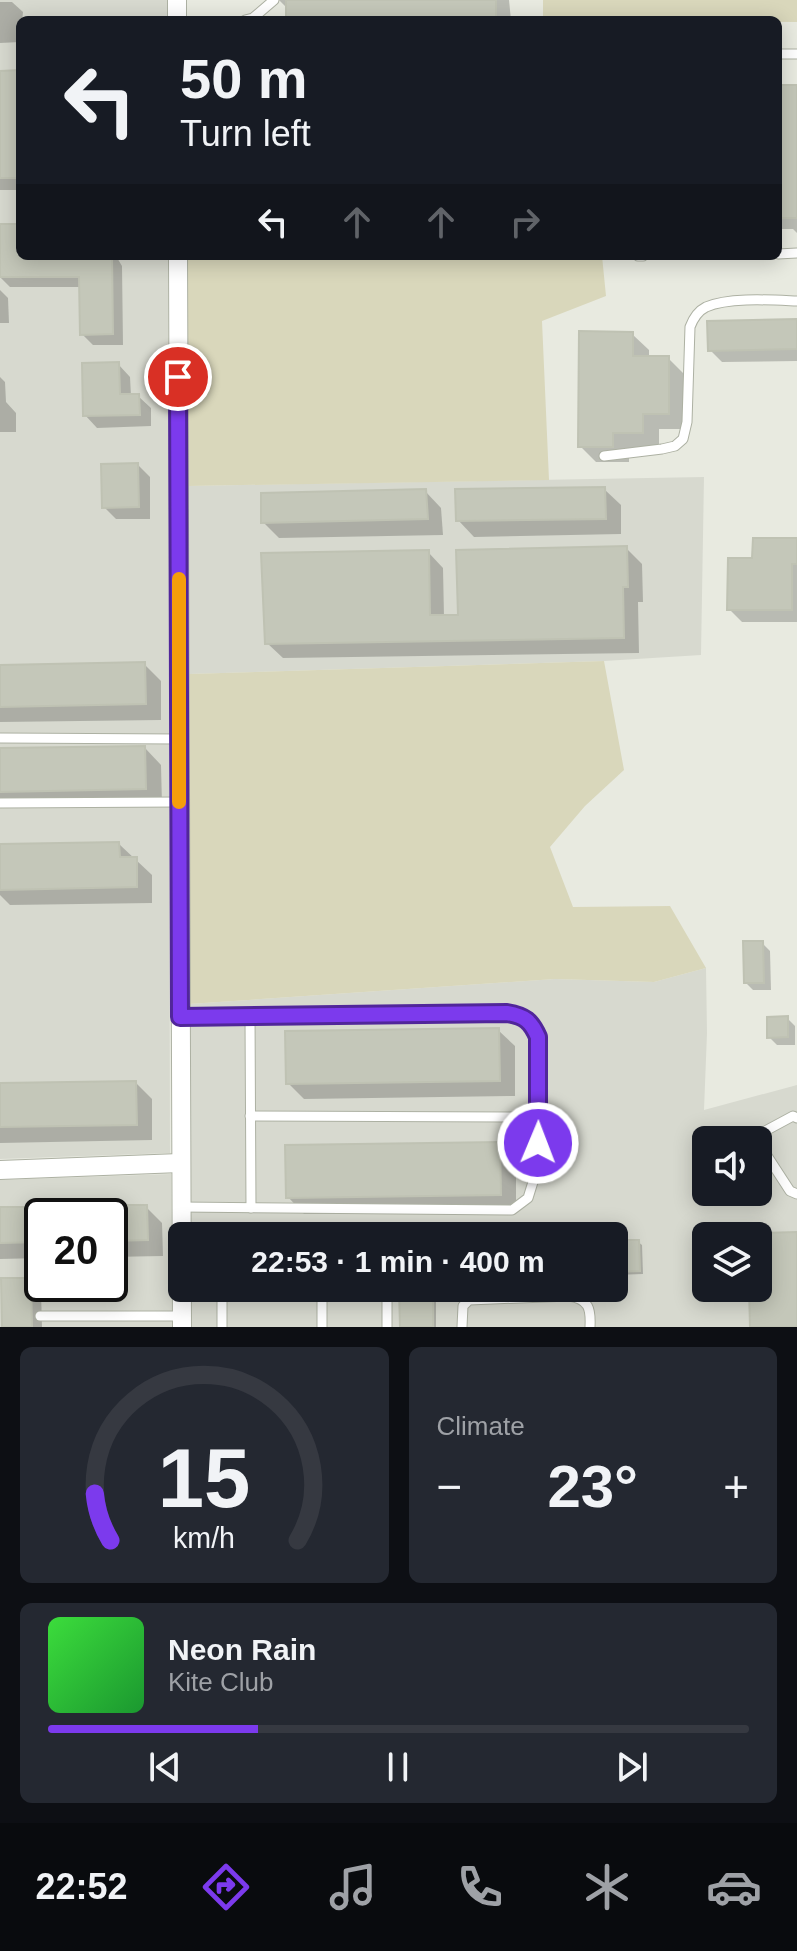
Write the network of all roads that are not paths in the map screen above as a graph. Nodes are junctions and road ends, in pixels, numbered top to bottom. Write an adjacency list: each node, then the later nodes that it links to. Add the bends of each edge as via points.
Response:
1 (274, 0): 2 (lane)
2 (255, 16)
3 (178, 260): 7 (street)
4 (797, 301): 5 (lane, via 748,300 705,307 694,317 688,336 683,439 662,449)
5 (604, 456)
6 (0, 738): 7 (lane)
7 (179, 739): 8 (street)
8 (179, 802): 9 (lane); 11 (street)
9 (0, 803)
10 (250, 1016): 11 (lane); 12 (lane); 13 (lane, via 523,1016 538,1037)
11 (180, 1017): 15 (street)
12 (250, 1116): 13 (lane); 19 (lane)
13 (538, 1117): 19 (lane, via 534,1185 528,1198 512,1210)
14 (797, 1118): 17 (lane, via 767,1130 764,1151)
15 (180, 1163): 16 (street); 18 (street)
16 (0, 1170)
17 (797, 1194)
18 (180, 1207): 19 (lane); 20 (street)
19 (251, 1208)
20 (181, 1222)
21 (222, 1302): 26 (lane)
22 (322, 1302): 27 (lane)
23 (387, 1302): 28 (lane)
24 (40, 1316): 25 (lane)
25 (182, 1322)
26 (222, 1327)
27 (322, 1327)
28 (387, 1327)
29 (462, 1327): 30 (lane, via 463,1306 469,1300 569,1296 588,1304)
30 (590, 1327)

